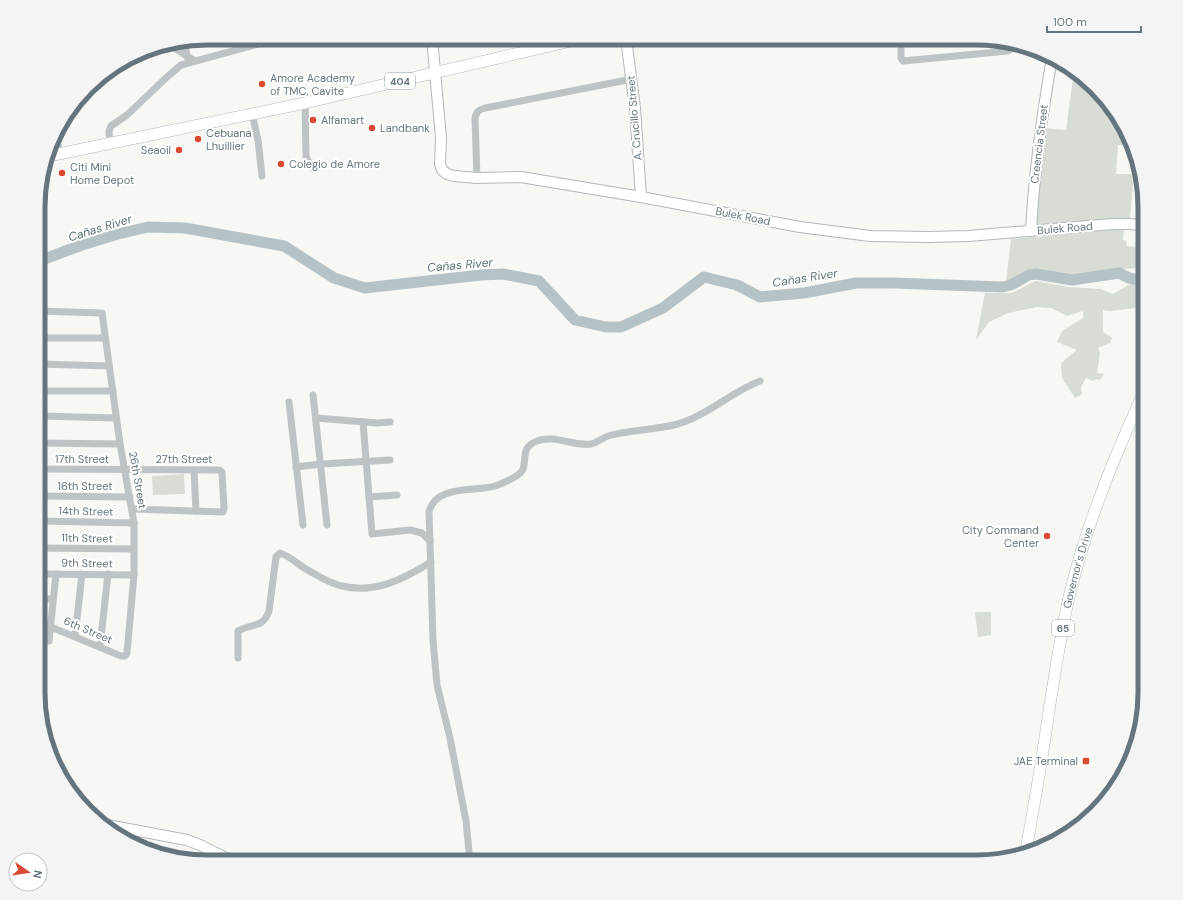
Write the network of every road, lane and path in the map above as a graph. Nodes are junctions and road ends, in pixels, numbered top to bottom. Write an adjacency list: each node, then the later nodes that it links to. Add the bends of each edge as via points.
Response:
1 (255, 45): 10 (street)
2 (432, 45): 12 (main road, Bulek Road)
3 (554, 45): 12 (main road, 404)
4 (627, 45): 13 (main road, A. Crucillo Street)
5 (901, 45): 8 (street, via 903,60)
6 (186, 46): 9 (street)
7 (174, 48): 9 (street)
8 (1006, 48)
9 (188, 57): 10 (street)
10 (195, 62): 16 (street, via 185,63 174,70 127,115 111,126)
11 (1051, 64): 23 (main road, Creencia Street, via 1042,114)
12 (434, 73): 14 (main road, 404); 20 (main road, Bulek Road, via 440,128 440,167 447,174)
13 (632, 79): 20 (street, via 478,111 475,119); 21 (main road, A. Crucillo Street)
14 (305, 103): 15 (main road, 404); 18 (street, via 306,157)
15 (252, 114): 16 (main road, 404); 19 (street)
16 (110, 145): 17 (main road, 404)
17 (54, 155)
18 (313, 169)
19 (262, 176)
20 (477, 178): 21 (main road, Bulek Road, via 521,177)
21 (641, 197): 23 (main road, Bulek Road, via 800,228 870,236 929,237)
22 (1138, 225): 23 (main road, Bulek Road, via 1113,224)
23 (1031, 231)
24 (45, 311): 26 (street, 26th Street, via 102,313)
25 (45, 338): 26 (street)
26 (105, 338): 28 (street, 26th Street)
27 (45, 364): 28 (street)
28 (109, 366): 31 (street, 26th Street)
29 (760, 381): 59 (street, via 706,412 674,425 608,436 591,444 539,440 526,452 523,470 519,474 496,485 447,493 439,498 429,511)
30 (45, 391): 31 (street)
31 (113, 391): 36 (street, 26th Street)
32 (313, 395): 37 (street)
33 (289, 402): 45 (street)
34 (45, 416): 36 (street)
35 (1138, 416): 79 (main road, Governor's Drive / 65, via 1112,463 1079,560 1069,598)
36 (116, 418): 41 (street, 26th Street)
37 (316, 418): 38 (street); 44 (street)
38 (363, 422): 39 (street); 43 (street)
39 (390, 422)
40 (45, 443): 41 (street)
41 (120, 444): 47 (street, 26th Street)
42 (390, 460): 43 (street)
43 (366, 462): 44 (street); 52 (street)
44 (320, 464): 45 (street); 58 (street)
45 (296, 467): 57 (street)
46 (45, 469): 47 (street, 17th Street)
47 (125, 470): 48 (street, 27th Street); 51 (street, 26th Street)
48 (194, 470): 54 (street); 54 (street, 27th Street, via 222,472 224,509 222,512)
49 (396, 495): 52 (street)
50 (45, 496): 51 (street, 16th Street)
51 (130, 497): 53 (street, 26th Street)
52 (369, 497): 59 (street, via 372,534 410,530 422,533)
53 (132, 509): 54 (street); 56 (street, 26th Street)
54 (196, 511)
55 (45, 521): 56 (street, 14th Street)
56 (134, 523): 61 (street, 26th Street)
57 (302, 525)
58 (327, 525)
59 (430, 541): 62 (street)
60 (45, 548): 61 (street, 11th Street)
61 (134, 549): 67 (street, 26th Street)
62 (431, 562): 76 (street, via 402,579 385,585 352,588 336,585 280,553 276,558 266,619 238,631); 81 (street, via 437,685 466,821)
63 (45, 574): 64 (street, 9th Street)
64 (56, 574): 65 (street, 9th Street); 69 (street)
65 (82, 574): 66 (street, 9th Street); 72 (street)
66 (108, 574): 67 (street, 9th Street); 74 (street)
67 (134, 575): 75 (street, 26th Street)
68 (45, 599): 69 (street)
69 (54, 599): 71 (street)
70 (45, 627): 71 (street, 6th Street)
71 (51, 627): 72 (street, 6th Street); 73 (street)
72 (75, 636): 74 (street, 6th Street)
73 (49, 641)
74 (100, 646): 75 (street, 6th Street)
75 (125, 655): 77 (street, 6th Street)
76 (238, 658)
77 (131, 660)
78 (115, 826): 80 (main road, via 187,840)
79 (1027, 846)
80 (220, 855)
81 (469, 855)

